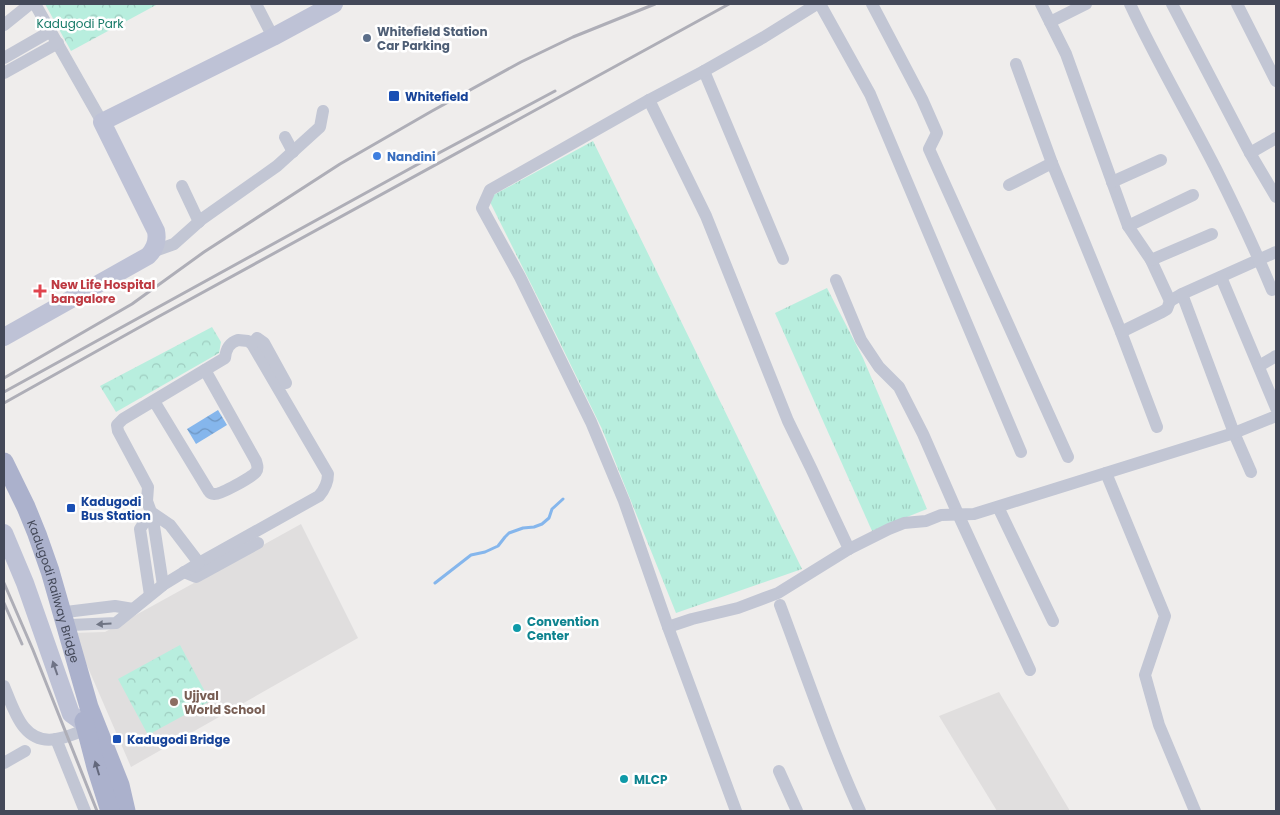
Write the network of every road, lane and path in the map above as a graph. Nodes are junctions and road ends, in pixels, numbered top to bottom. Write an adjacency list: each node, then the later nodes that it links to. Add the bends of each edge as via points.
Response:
1 (30, 4): 13 (street)
2 (35, 4): 14 (street)
3 (256, 4): 15 (street)
4 (334, 4): 15 (street)
5 (818, 4): 19 (street); 62 (street, via 870,94)
6 (872, 4): 63 (street, via 937,133 929,148)
7 (1041, 4): 12 (street)
8 (1086, 4): 12 (street)
9 (1130, 4): 43 (street, via 1216,169)
10 (1172, 4): 28 (street)
11 (1237, 4): 21 (street)
12 (1050, 22): 31 (street, via 1066,54)
13 (4, 24)
14 (51, 31): 16 (street); 17 (street)
15 (273, 37): 24 (street)
16 (58, 43): 20 (street); 24 (street)
17 (4, 58)
18 (1016, 64): 30 (street)
19 (704, 71): 22 (street); 41 (street)
20 (4, 73)
21 (1276, 81)
22 (648, 100): 74 (street, via 706,216 788,421); 82 (street, via 490,190 482,208 520,277 591,422 624,501)
23 (323, 111): 27 (street, via 320,126)
24 (102, 122): 39 (street, via 156,231 157,242)
25 (285, 137): 27 (street)
26 (1276, 138): 28 (street)
27 (293, 152): 36 (street)
28 (1250, 153): 35 (street)
29 (1161, 160): 31 (street)
30 (1052, 163): 32 (street); 49 (street)
31 (1112, 182): 37 (street)
32 (1009, 185)
33 (182, 186): 36 (street)
34 (1193, 195): 37 (street)
35 (1276, 198)
36 (199, 222): 39 (street, via 174,244)
37 (1128, 226): 42 (street)
38 (1212, 234): 42 (street)
39 (152, 252): 50 (street)
40 (1276, 252): 43 (street)
41 (783, 259)
42 (1151, 260): 48 (street)
43 (1259, 260): 44 (street); 46 (street)
44 (1221, 277): 47 (street); 53 (street)
45 (836, 280): 70 (street, via 861,340 879,367 899,387)
46 (1272, 290)
47 (1182, 294): 48 (street); 60 (street)
48 (1170, 301): 49 (street, via 1167,309)
49 (1121, 332): 59 (street)
50 (4, 337)
51 (252, 344): 54 (street, via 243,340 234,342 227,349 225,358); 55 (street, via 257,338 264,343); 75 (street, via 328,479 319,496)
52 (1276, 356): 53 (street)
53 (1259, 366): 57 (street)
54 (205, 370): 56 (street); 56 (street, via 256,461 258,468 252,476 216,495 211,494)
55 (286, 383)
56 (154, 401): 69 (street, via 117,425 148,487 147,501)
57 (1276, 408)
58 (1276, 416): 60 (street)
59 (1157, 427)
60 (1234, 434): 65 (street); 66 (street)
61 (4, 452): 80 (street, via 12,462 41,525)
62 (1021, 452)
63 (1068, 457)
64 (4, 462): 85 (main road, Kadugodi Railway Bridge, via 50,571)
65 (1252, 472)
66 (1106, 473): 68 (street); 96 (street, via 1164,616 1145,674 1159,725)
67 (4, 482): 85 (main road, via 30,540)
68 (998, 507): 70 (street, via 974,514); 81 (street)
69 (151, 512): 75 (street, via 170,524); 78 (street, via 140,529)
70 (958, 514): 74 (street, via 904,523); 83 (street)
71 (154, 526): 77 (street)
72 (4, 533): 85 (street, one-way to 72, via 71,714)
73 (258, 543): 76 (street, via 196,577)
74 (849, 549): 82 (street, via 778,593 738,608)
75 (199, 562): 76 (street)
76 (184, 572): 77 (street)
77 (163, 585): 78 (street)
78 (150, 595): 80 (street, via 133,609 115,606)
79 (780, 605): 95 (street, via 842,772)
80 (68, 619): 85 (street, via 98,705)
81 (1053, 622)
82 (668, 627): 93 (street)
83 (1030, 670)
84 (4, 686): 86 (street, via 25,729 41,739)
85 (87, 719): 86 (street); 91 (main road, one-way to 85); 92 (main road, via 120,784)
86 (56, 740): 90 (street)
87 (25, 751): 88 (street)
88 (4, 763)
89 (779, 771): 94 (street)
90 (85, 811)
91 (110, 811)
92 (126, 811)
93 (736, 811)
94 (797, 811)
95 (860, 811)
96 (1195, 811)

